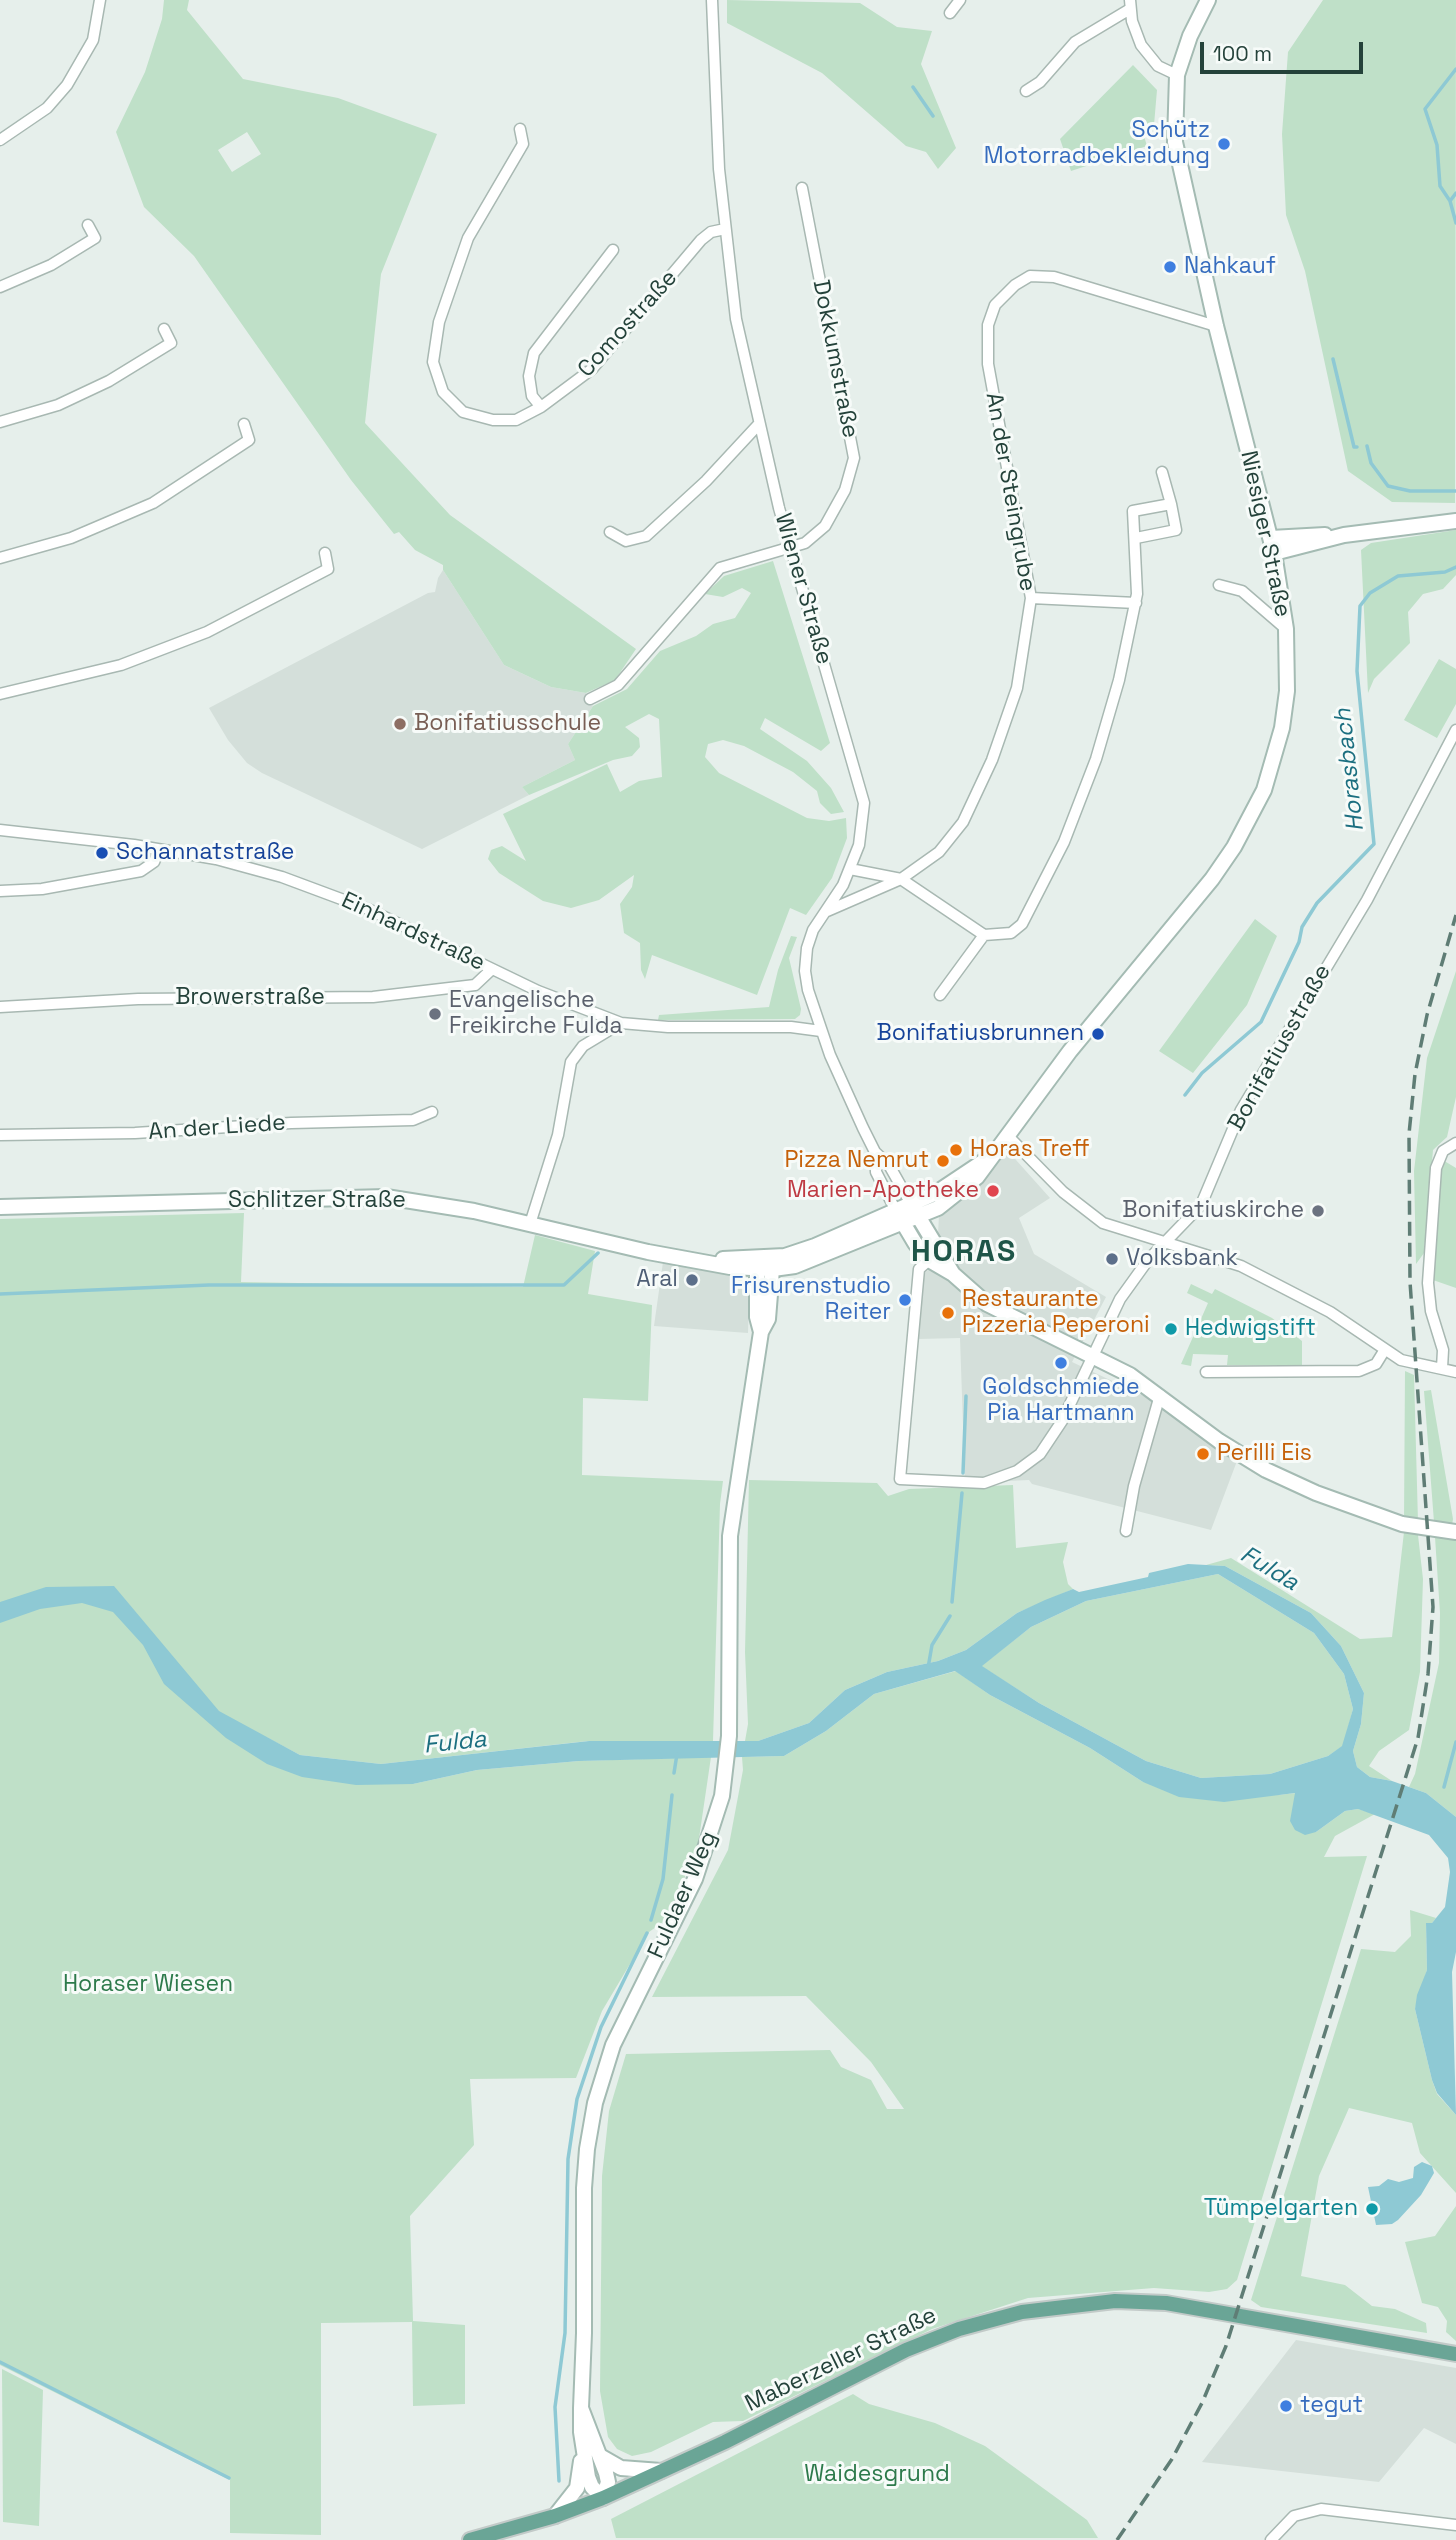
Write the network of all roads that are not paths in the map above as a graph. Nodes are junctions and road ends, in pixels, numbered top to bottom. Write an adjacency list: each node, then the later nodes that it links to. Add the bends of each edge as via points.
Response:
1 (100, 0): 10 (street, via 93,40 67,85 47,108)
2 (712, 0): 13 (street, Wiener Straße)
3 (960, 0): 6 (street)
4 (1208, 0): 7 (main road, Niesiger Straße)
5 (1130, 5): 7 (street, via 1146,53 1158,66); 8 (street, via 1075,42 1041,82)
6 (950, 13)
7 (1177, 75): 16 (main road, Niesiger Straße, via 1174,127 1178,168)
8 (1026, 91)
9 (520, 130): 18 (street, Comostraße, via 523,144 468,238 439,322 433,362 443,392 463,412 516,420)
10 (0, 140)
11 (802, 188): 28 (street, Dokkumstraße, via 854,458 845,490 825,526 805,543)
12 (88, 225): 15 (street, via 95,238)
13 (724, 229): 18 (street, Comostraße, via 701,240 592,369); 21 (street, Wiener Straße, via 736,319)
14 (613, 250): 18 (street, via 534,354 529,376 532,396)
15 (0, 288)
16 (1216, 326): 27 (main road, Niesiger Straße); 32 (street, An der Steingrube, via 1054,277 1030,276 995,305 988,325 988,364)
17 (164, 329): 19 (street, via 171,343 108,381 58,405)
18 (541, 407)
19 (0, 422)
20 (244, 424): 30 (street, via 250,440 153,503 71,538)
21 (758, 425): 25 (street, via 646,536 626,541); 28 (street, Wiener Straße)
22 (1162, 472): 23 (street)
23 (1171, 504): 26 (street, via 1133,511); 26 (street, via 1176,530)
24 (1456, 521): 27 (main road)
25 (610, 532)
26 (1136, 538): 33 (street)
27 (1272, 546): 34 (main road, Niesiger Straße)
28 (790, 547): 36 (street, Dokkumstraße, via 720,568 618,685); 40 (street, Wiener Straße, via 861,786 864,820)
29 (325, 553): 35 (street, via 328,569 207,632 121,666)
30 (0, 558)
31 (1219, 585): 34 (street, via 1242,591)
32 (1031, 598): 33 (street); 41 (street, An der Steingrube, via 1017,688 992,760 963,822 939,852)
33 (1136, 603): 44 (street, via 1104,733 1064,842 1022,924 1011,933)
34 (1286, 629): 52 (main road, Niesiger Straße, via 1287,691 1282,728 1252,814 1212,879 1070,1051)
35 (0, 694)
36 (590, 699)
37 (1456, 730): 59 (street, Bonifatiusstraße, via 1367,900 1241,1110 1201,1205)
38 (0, 830): 39 (street, Einhardstraße)
39 (159, 850): 42 (street, via 154,862 141,871 43,889); 45 (street, Einhardstraße, via 238,864 304,884 368,909)
40 (850, 869): 41 (street); 43 (street, Wiener Straße)
41 (901, 879): 43 (street, An der Steingrube); 44 (street)
42 (0, 891)
43 (824, 913): 49 (street, Wiener Straße, via 807,947 805,971)
44 (984, 934): 46 (street)
45 (492, 969): 47 (street, Browerstraße, via 475,985 373,998 138,999); 48 (street, Einhardstraße, via 559,1001)
46 (940, 995)
47 (0, 1007)
48 (621, 1023): 49 (street, Einhardstraße); 58 (street, via 583,1046 571,1062 558,1135)
49 (821, 1031): 54 (street, Wiener Straße)
50 (432, 1112): 51 (street, An der Liede, via 413,1120)
51 (0, 1135)
52 (1008, 1136): 56 (main road, Niesiger Straße, via 964,1189 938,1208); 59 (street, via 1084,1211 1103,1223)
53 (1456, 1143): 67 (street, via 1443,1151 1436,1168 1428,1283 1443,1350)
54 (875, 1152): 56 (street, Wiener Straße, via 889,1165); 57 (street, Wiener Straße, via 876,1172)
55 (0, 1207): 58 (main road, Schlitzer Straße, via 360,1196 438,1203)
56 (915, 1210): 57 (main road, Schlitzer Straße); 63 (main road)
57 (900, 1217): 60 (main road); 61 (main road, Schlitzer Straße, via 795,1266)
58 (530, 1224): 62 (main road, Schlitzer Straße, via 648,1252)
59 (1167, 1244): 65 (street, via 1241,1266 1280,1285 1330,1312); 66 (street, Bonifatiusstraße, via 1148,1260 1120,1299)
60 (929, 1260): 63 (main road); 66 (street, Bonifatiusstraße, via 919,1269 900,1479 984,1483 1017,1471 1040,1454 1055,1432)
61 (773, 1263): 62 (main road, Schlitzer Straße); 64 (main road, Fuldaer Weg, via 768,1319)
62 (757, 1264): 64 (main road, Fuldaer Weg)
63 (953, 1274): 66 (main road, via 1000,1312)
64 (761, 1332): 74 (main road, Fuldaer Weg, via 730,1536 729,1706 722,1796 695,1879 613,2045 595,2103 584,2188)
65 (1384, 1351): 67 (street, via 1401,1360); 69 (street, via 1376,1364 1359,1371)
66 (1091, 1357): 70 (main road)
67 (1442, 1368): 68 (street)
68 (1456, 1371)
69 (1206, 1372)
70 (1160, 1395): 71 (street); 72 (main road, via 1230,1448 1290,1482 1402,1524)
71 (1126, 1531)
72 (1454, 1531)
73 (1456, 2354): 77 (main road, Maberzeller Straße, via 1166,2303 1115,2301 1049,2307 990,2320 915,2346)
74 (581, 2408): 75 (main road, Fuldaer Weg); 76 (main road, Fuldaer Weg)
75 (582, 2452): 78 (main road, Fuldaer Weg, via 592,2487); 79 (main road, via 577,2488)
76 (599, 2455): 77 (main road, via 621,2468); 78 (main road, Fuldaer Weg, via 608,2482)
77 (661, 2471): 78 (main road, Maberzeller Straße)
78 (603, 2498): 79 (main road, Maberzeller Straße)
79 (555, 2516): 81 (main road, Maberzeller Straße)
80 (1456, 2525): 82 (street, via 1321,2509 1294,2516)
81 (470, 2540)
82 (1271, 2540)

